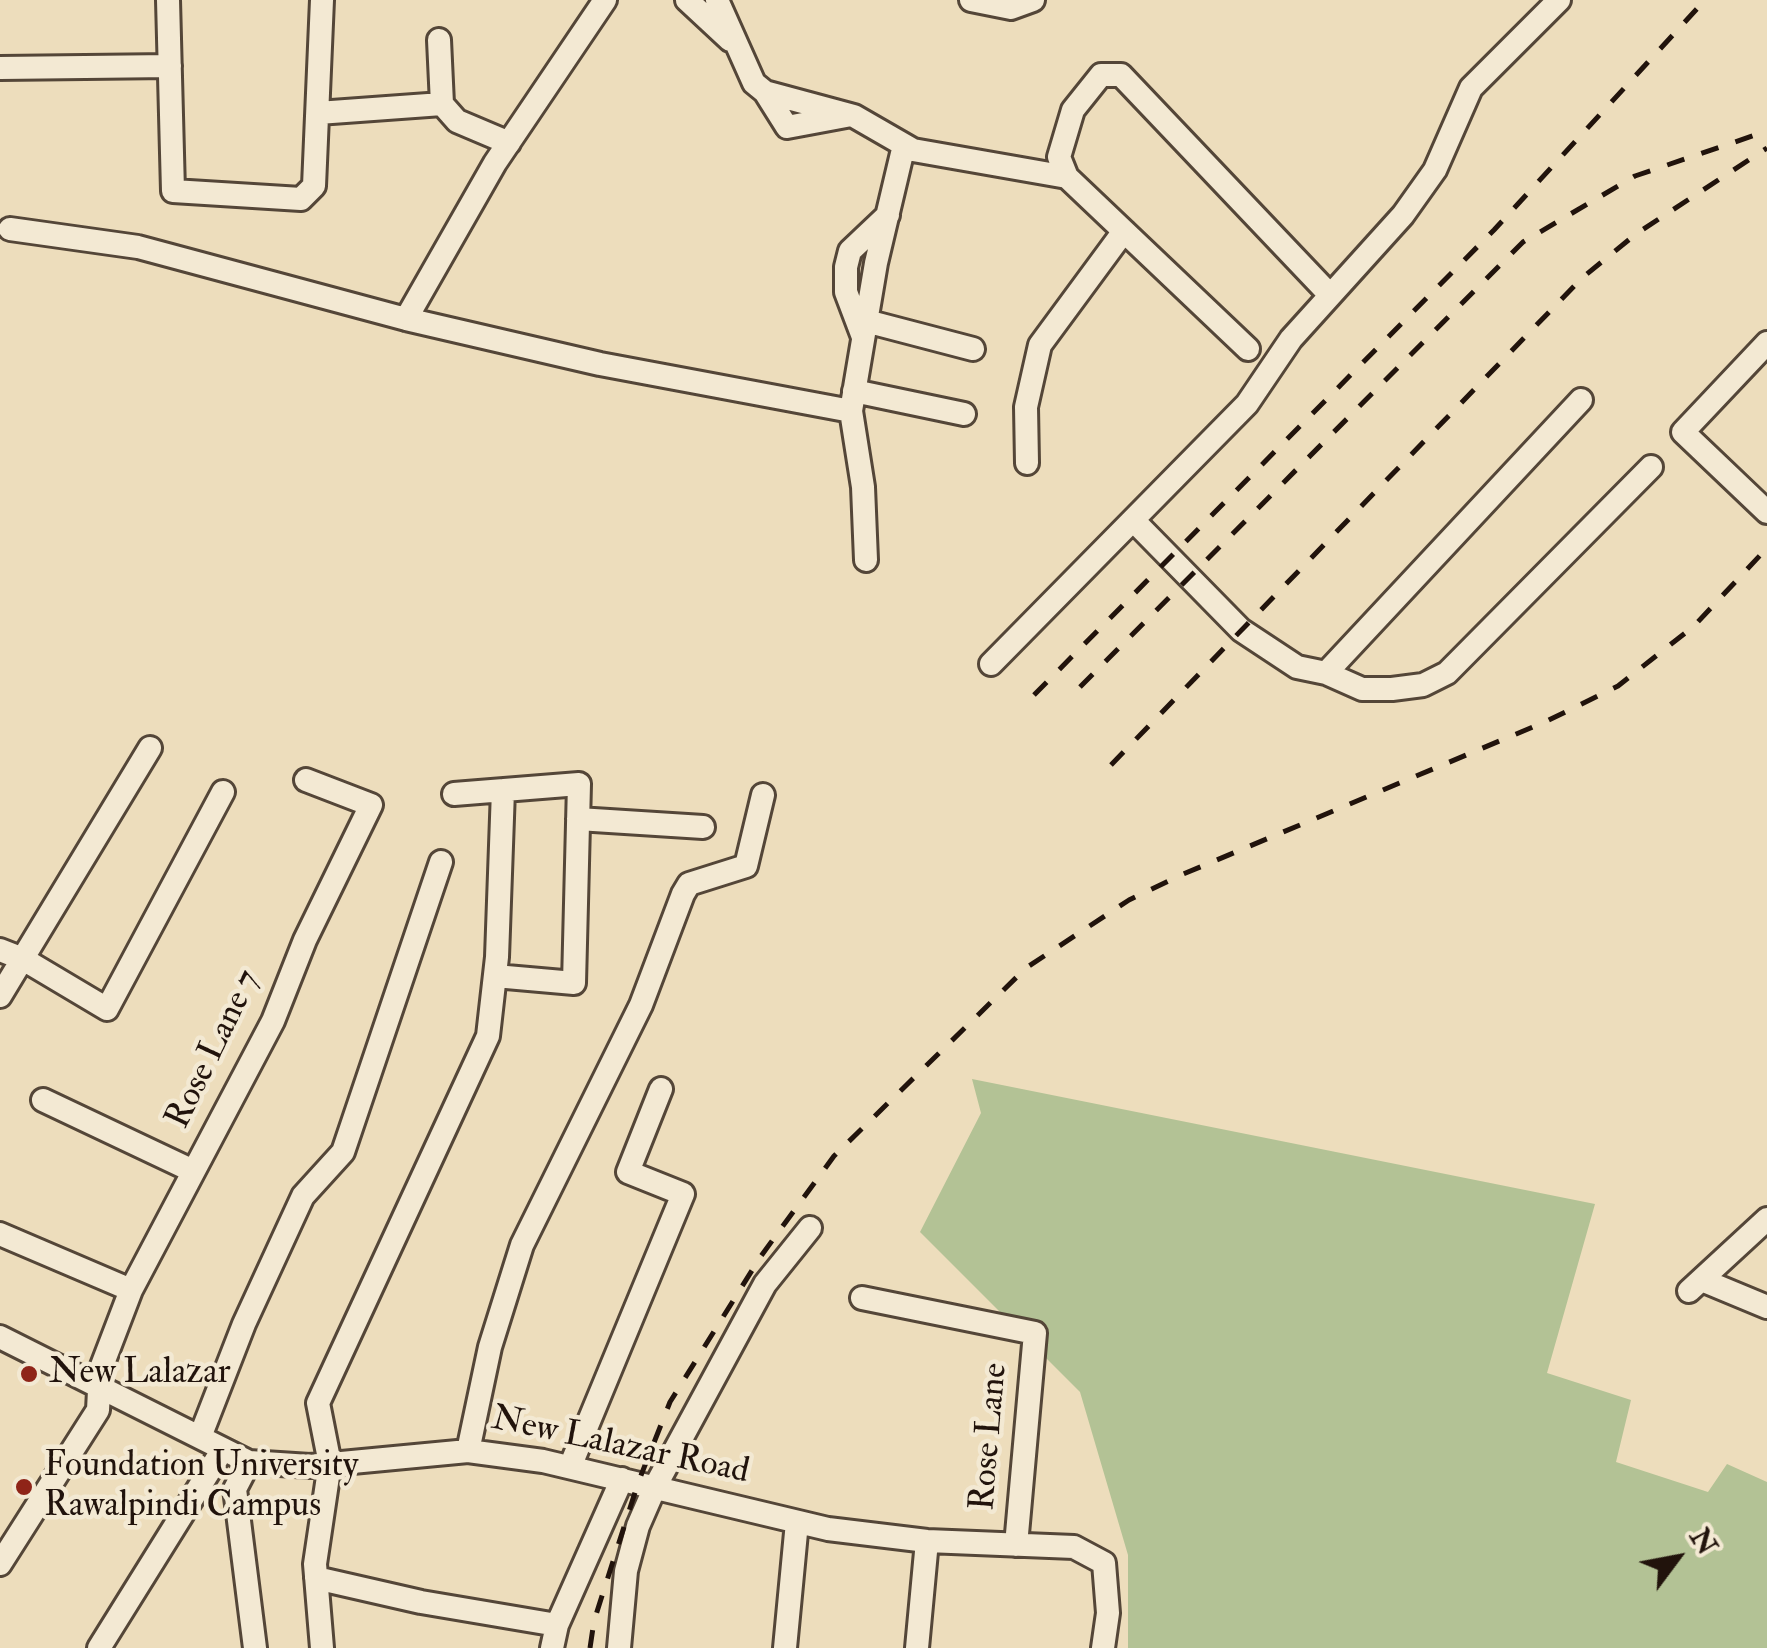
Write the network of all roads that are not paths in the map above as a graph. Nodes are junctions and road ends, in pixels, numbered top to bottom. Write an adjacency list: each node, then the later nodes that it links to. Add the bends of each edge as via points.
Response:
1 (168, 0): 11 (street)
2 (322, 0): 14 (street)
3 (606, 0): 15 (street)
4 (688, 0): 10 (street)
5 (717, 0): 10 (street)
6 (971, 0): 7 (street, via 1011,8)
7 (1033, 0)
8 (1558, 0): 20 (street, via 1471,88 1435,170 1404,215)
9 (438, 40): 13 (street)
10 (739, 49): 16 (street, via 754,83 787,127 850,115)
11 (170, 66): 12 (street); 14 (street, via 173,191 301,199 314,186)
12 (0, 68)
13 (442, 104): 14 (street); 15 (street, via 457,121)
14 (318, 113)
15 (509, 142): 21 (street)
16 (904, 145): 17 (street); 22 (street)
17 (1068, 177): 19 (street); 20 (street, via 1059,157 1074,110 1101,75 1122,74)
18 (10, 229): 21 (street, via 138,247)
19 (1124, 231): 24 (street); 29 (street, via 1040,346 1026,407)
20 (1330, 295): 32 (street, via 1247,404)
21 (406, 319): 27 (street, via 600,364)
22 (865, 329): 25 (street); 27 (street)
23 (1767, 343): 31 (street, via 1683,432)
24 (1248, 348)
25 (973, 349)
26 (1581, 400): 35 (street)
27 (852, 401): 28 (street); 33 (street)
28 (964, 414)
29 (1027, 464)
30 (1651, 466): 35 (street, via 1447,673 1392,690 1362,689)
31 (1767, 512)
32 (1135, 522): 34 (street); 35 (street, via 1241,630 1297,667)
33 (866, 560)
34 (991, 664)
35 (1326, 673)
36 (150, 748): 46 (street)
37 (306, 780): 51 (street, Rose Lane 7, via 370,805 273,1021)
38 (502, 790): 40 (street); 42 (street, via 579,784); 47 (street)
39 (222, 792): 46 (street, via 112,1005 101,1009)
40 (454, 794)
41 (762, 795): 62 (street, via 746,866 689,884 683,894 641,1005 522,1245 490,1347)
42 (578, 819): 43 (street); 47 (street, via 574,983)
43 (704, 827)
44 (441, 862): 60 (street, via 343,1152 303,1196)
45 (0, 950): 46 (street)
46 (23, 958): 48 (street)
47 (495, 976): 64 (street, via 488,1036 318,1404)
48 (0, 996)
49 (661, 1090): 65 (street, via 628,1172 683,1194)
50 (43, 1100): 51 (street)
51 (193, 1171): 55 (street, Rose Lane 7)
52 (1767, 1219): 57 (street, via 1696,1286)
53 (810, 1228): 67 (street, via 764,1284)
54 (0, 1234): 55 (street)
55 (130, 1290): 59 (street, Rose Lane 7, via 100,1370)
56 (862, 1298): 70 (street, Rose Lane, via 1036,1332)
57 (1767, 1307)
58 (0, 1337): 59 (street, New Lalazar Road)
59 (102, 1389): 60 (street, New Lalazar Road); 71 (street, Rose Lane 7, via 98,1410)
60 (200, 1437): 61 (street, New Lalazar Road)
61 (223, 1449): 63 (street, New Lalazar Road); 75 (street)
62 (468, 1451): 64 (street, New Lalazar Road); 65 (street, New Lalazar Road)
63 (249, 1462): 64 (street, New Lalazar Road); 74 (street, via 236,1489)
64 (330, 1464): 72 (street)
65 (570, 1467): 66 (street, New Lalazar Road)
66 (622, 1479): 67 (street, New Lalazar Road); 73 (street)
67 (655, 1487): 68 (street, New Lalazar Road); 77 (street, via 626,1572)
68 (797, 1522): 69 (street, New Lalazar Road); 78 (street)
69 (927, 1542): 70 (street, New Lalazar Road); 79 (street)
70 (1016, 1545): 80 (street, New Lalazar Road, via 1074,1548 1104,1563)
71 (0, 1564)
72 (316, 1578): 73 (street); 76 (street)
73 (555, 1637)
74 (253, 1645)
75 (99, 1648)
76 (322, 1648)
77 (620, 1648)
78 (785, 1648)
79 (917, 1648)
80 (1103, 1648)

